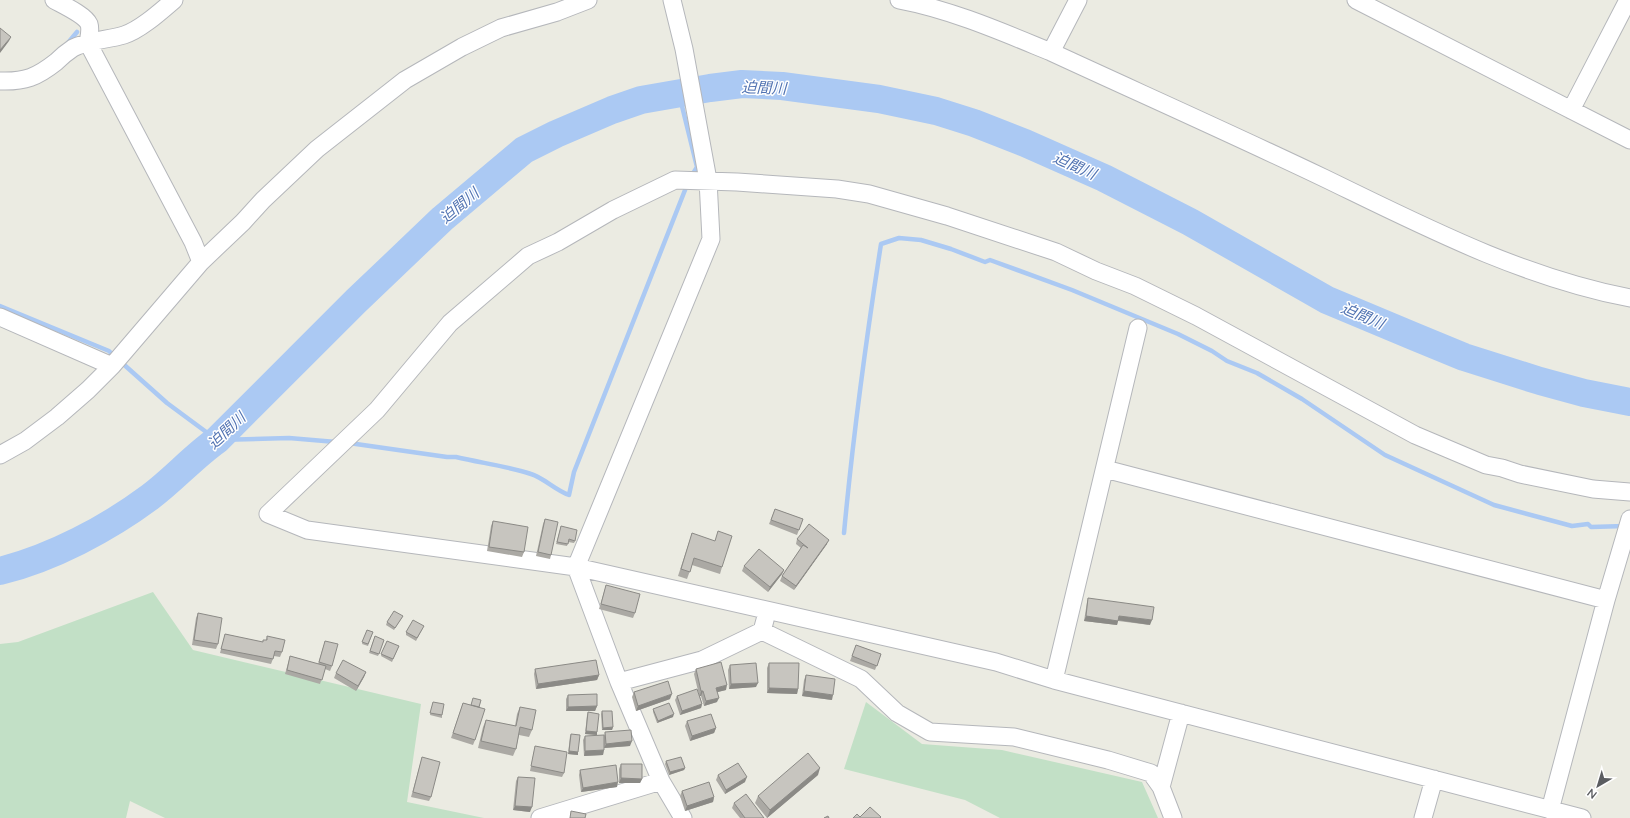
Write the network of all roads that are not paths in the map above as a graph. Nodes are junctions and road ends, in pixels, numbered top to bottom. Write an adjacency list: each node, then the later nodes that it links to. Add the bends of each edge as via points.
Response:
1 (54, 0): 9 (street, via 89,24)
2 (174, 0): 9 (street, via 134,31)
3 (588, 0): 15 (street, via 501,28 405,80 317,149)
4 (672, 0): 14 (street, via 684,49)
5 (899, 0): 10 (street, via 936,9)
6 (1078, 0): 10 (street)
7 (1356, 0): 12 (street)
8 (1628, 0): 12 (street)
9 (88, 43): 11 (street, via 72,49 34,77 19,81); 15 (street, via 194,242)
10 (1051, 52): 16 (street, via 1478,250 1576,285)
11 (0, 81)
12 (1571, 110): 13 (street)
13 (1630, 140)
14 (708, 180): 22 (street, via 837,189 869,194 947,216 1056,252 1196,316 1422,438 1486,465 1593,489); 24 (street, via 710,239); 24 (street, via 675,180 528,256 450,323 377,410 268,514 307,530)
15 (201, 262): 19 (street)
16 (1630, 298)
17 (0, 317): 19 (street)
18 (1138, 328): 21 (street)
19 (112, 366): 20 (street, via 57,417 24,441)
20 (0, 454)
21 (1105, 469): 25 (street); 28 (street)
22 (1630, 492)
23 (1630, 519): 25 (street)
24 (576, 567): 26 (street); 29 (street)
25 (1606, 600): 34 (street)
26 (768, 610): 27 (street); 28 (street, via 996,662)
27 (762, 631): 29 (street, via 702,660); 33 (street, via 861,679 897,713 930,732 1014,737 1151,773)
28 (1054, 680): 30 (street)
29 (619, 682): 32 (street)
30 (1181, 714): 31 (street); 33 (street)
31 (1434, 779): 34 (street); 38 (street)
32 (661, 781): 35 (street); 36 (street)
33 (1161, 787): 37 (street)
34 (1550, 810): 39 (street)
35 (540, 818)
36 (683, 818)
37 (1173, 818)
38 (1423, 818)
39 (1582, 818)

